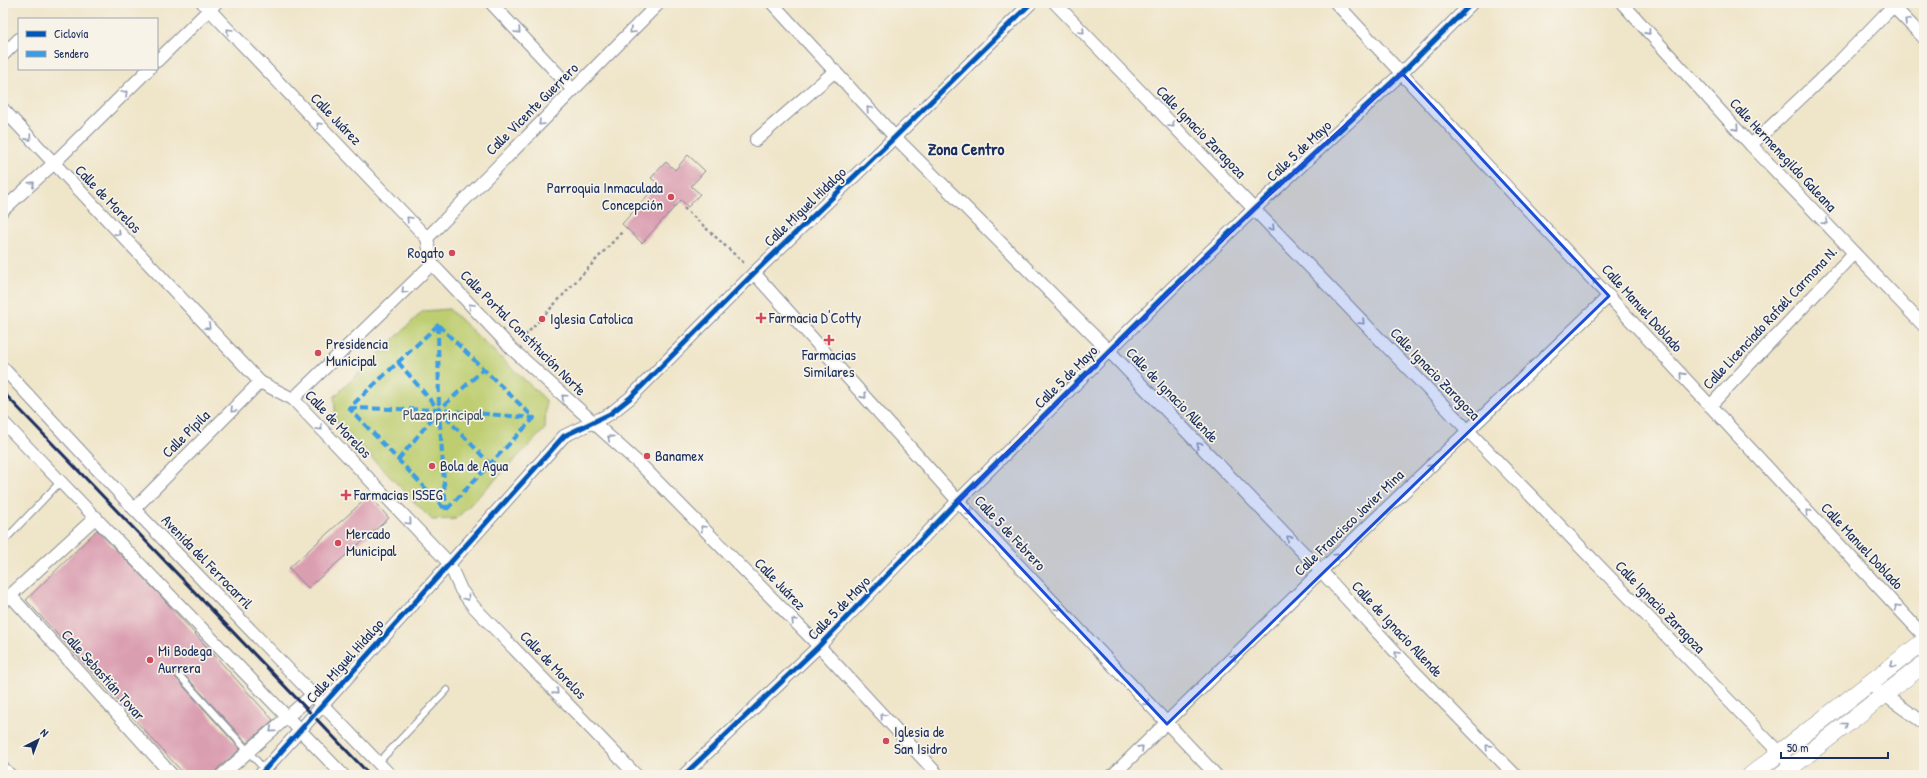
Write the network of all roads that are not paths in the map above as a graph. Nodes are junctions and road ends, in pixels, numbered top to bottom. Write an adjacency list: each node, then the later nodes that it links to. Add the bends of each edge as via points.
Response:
1 (491, 3): 18 (street, one-way to 18)
2 (660, 3): 18 (street, Calle Vicente Guerrero, one-way to 18)
3 (772, 3): 16 (street, Calle de Ignacio Allende)
4 (1031, 3): 20 (street, Calle Miguel Hidalgo)
5 (1055, 3): 24 (street, Calle Ignacio Zaragoza, one-way to 24)
6 (1336, 3): 17 (street, Calle Manuel Doblado)
7 (1472, 3): 17 (street, Calle 5 de Mayo)
8 (1622, 3): 22 (street, Calle Hermenegildo Galeana, one-way to 22)
9 (1893, 4): 11 (street, one-way to 9); 22 (street, via 1839,62)
10 (209, 5): 14 (street); 26 (street, Calle Juárez, one-way to 10)
11 (1924, 38)
12 (18, 40): 13 (street)
13 (3, 55)
14 (158, 60)
15 (148, 70): 23 (street, one-way to 15)
16 (834, 71): 20 (street, Calle de Ignacio Allende, one-way to 16); 21 (street)
17 (1402, 73): 24 (street, Calle 5 de Mayo); 30 (street, Calle Manuel Doblado, one-way to 17)
18 (573, 90): 26 (street, Calle Vicente Guerrero, one-way to 26)
19 (3, 109): 23 (street, Calle de Morelos, one-way to 23)
20 (895, 137): 29 (street, Calle Miguel Hidalgo); 32 (street, Calle de Ignacio Allende)
21 (756, 140)
22 (1751, 145): 27 (street, Calle Hermenegildo Galeana, one-way to 27)
23 (53, 164): 25 (street, one-way to 23); 34 (street, Calle de Morelos, one-way to 34)
24 (1254, 209): 32 (street, Calle 5 de Mayo); 39 (street, Calle Ignacio Zaragoza, one-way to 39)
25 (3, 210)
26 (427, 238): 28 (street)
27 (1854, 252): 31 (street, Calle Hermenegildo Galeana); 36 (street, Calle Licenciado Rafaél Carmona N.)
28 (432, 264): 35 (street, one-way to 35); 38 (street, Calle Portal Constitución Norte, one-way to 28, via 512,349)
29 (754, 273): 38 (street, Calle Miguel Hidalgo, via 630,398 610,414); 41 (street, Calle 5 de Febrero, one-way to 41)
30 (1609, 296): 36 (street, Calle Manuel Doblado, one-way to 30); 39 (street, Calle Francisco Javier Mina)
31 (1924, 326)
32 (1109, 351): 41 (street, Calle 5 de Mayo); 46 (street, Calle de Ignacio Allende, one-way to 32)
33 (3, 368): 42 (street, Avenida del Ferrocarril)
34 (260, 382): 35 (street, Calle de Morelos); 42 (street, Calle Pípila, one-way to 42)
35 (293, 399): 45 (street, Calle de Morelos, one-way to 45)
36 (1710, 406): 48 (street, Calle Manuel Doblado, one-way to 36)
37 (3, 422): 40 (street)
38 (593, 423): 45 (street, Calle Miguel Hidalgo, via 564,436); 50 (street, Calle Juárez, one-way to 38, via 644,468)
39 (1468, 432): 46 (street, Calle Francisco Javier Mina, one-way to 39); 63 (street, Calle Ignacio Zaragoza)
40 (61, 481): 43 (street); 44 (lane)
41 (958, 501): 50 (street, Calle 5 de Mayo); 60 (street, Calle 5 de Febrero, one-way to 60)
42 (134, 509): 55 (street, Avenida del Ferrocarril)
43 (96, 517): 47 (street); 58 (street)
44 (3, 542)
45 (448, 563): 57 (street, Calle Miguel Hidalgo); 73 (street, Calle de Morelos, one-way to 73, via 461,590 474,607)
46 (1321, 571): 60 (street, Calle Francisco Javier Mina, one-way to 46); 78 (street, Calle de Ignacio Allende, one-way to 46)
47 (7, 599): 69 (street, Calle Sebastián Tovar)
48 (1924, 636)
49 (1924, 641): 53 (main road, one-way to 53)
50 (819, 646): 74 (street, Calle 5 de Mayo); 75 (street, Calle Juárez, one-way to 50)
51 (1924, 664): 56 (main road)
52 (179, 675): 62 (lane)
53 (1869, 684): 56 (street); 63 (main road)
54 (447, 690): 64 (lane)
55 (312, 695): 57 (street, Avenida del Ferrocarril); 58 (street, Calle Miguel Hidalgo)
56 (1884, 695): 59 (street); 66 (main road, one-way to 56)
57 (322, 705): 61 (street, Calle Miguel Hidalgo); 64 (street, Avenida del Ferrocarril)
58 (288, 717): 61 (street); 62 (street, Calle Miguel Hidalgo, one-way to 62)
59 (1924, 723)
60 (1167, 724): 76 (street, Calle Francisco Javier Mina, one-way to 60); 77 (street, Calle 5 de Febrero)
61 (300, 730): 67 (street, Calle Miguel Hidalgo); 71 (street)
62 (248, 752): 67 (lane); 70 (street, Calle Miguel Hidalgo)
63 (1779, 753): 66 (street, Calle Ignacio Zaragoza); 79 (main road)
64 (378, 763): 72 (street, Avenida del Ferrocarril)
65 (3, 768): 68 (street)
66 (1786, 771)
67 (263, 773)
68 (10, 775)
69 (172, 775)
70 (222, 775)
71 (343, 775)
72 (390, 775)
73 (636, 775)
74 (684, 775)
75 (938, 775)
76 (1113, 775)
77 (1216, 775)
78 (1515, 775)
79 (1751, 775)

